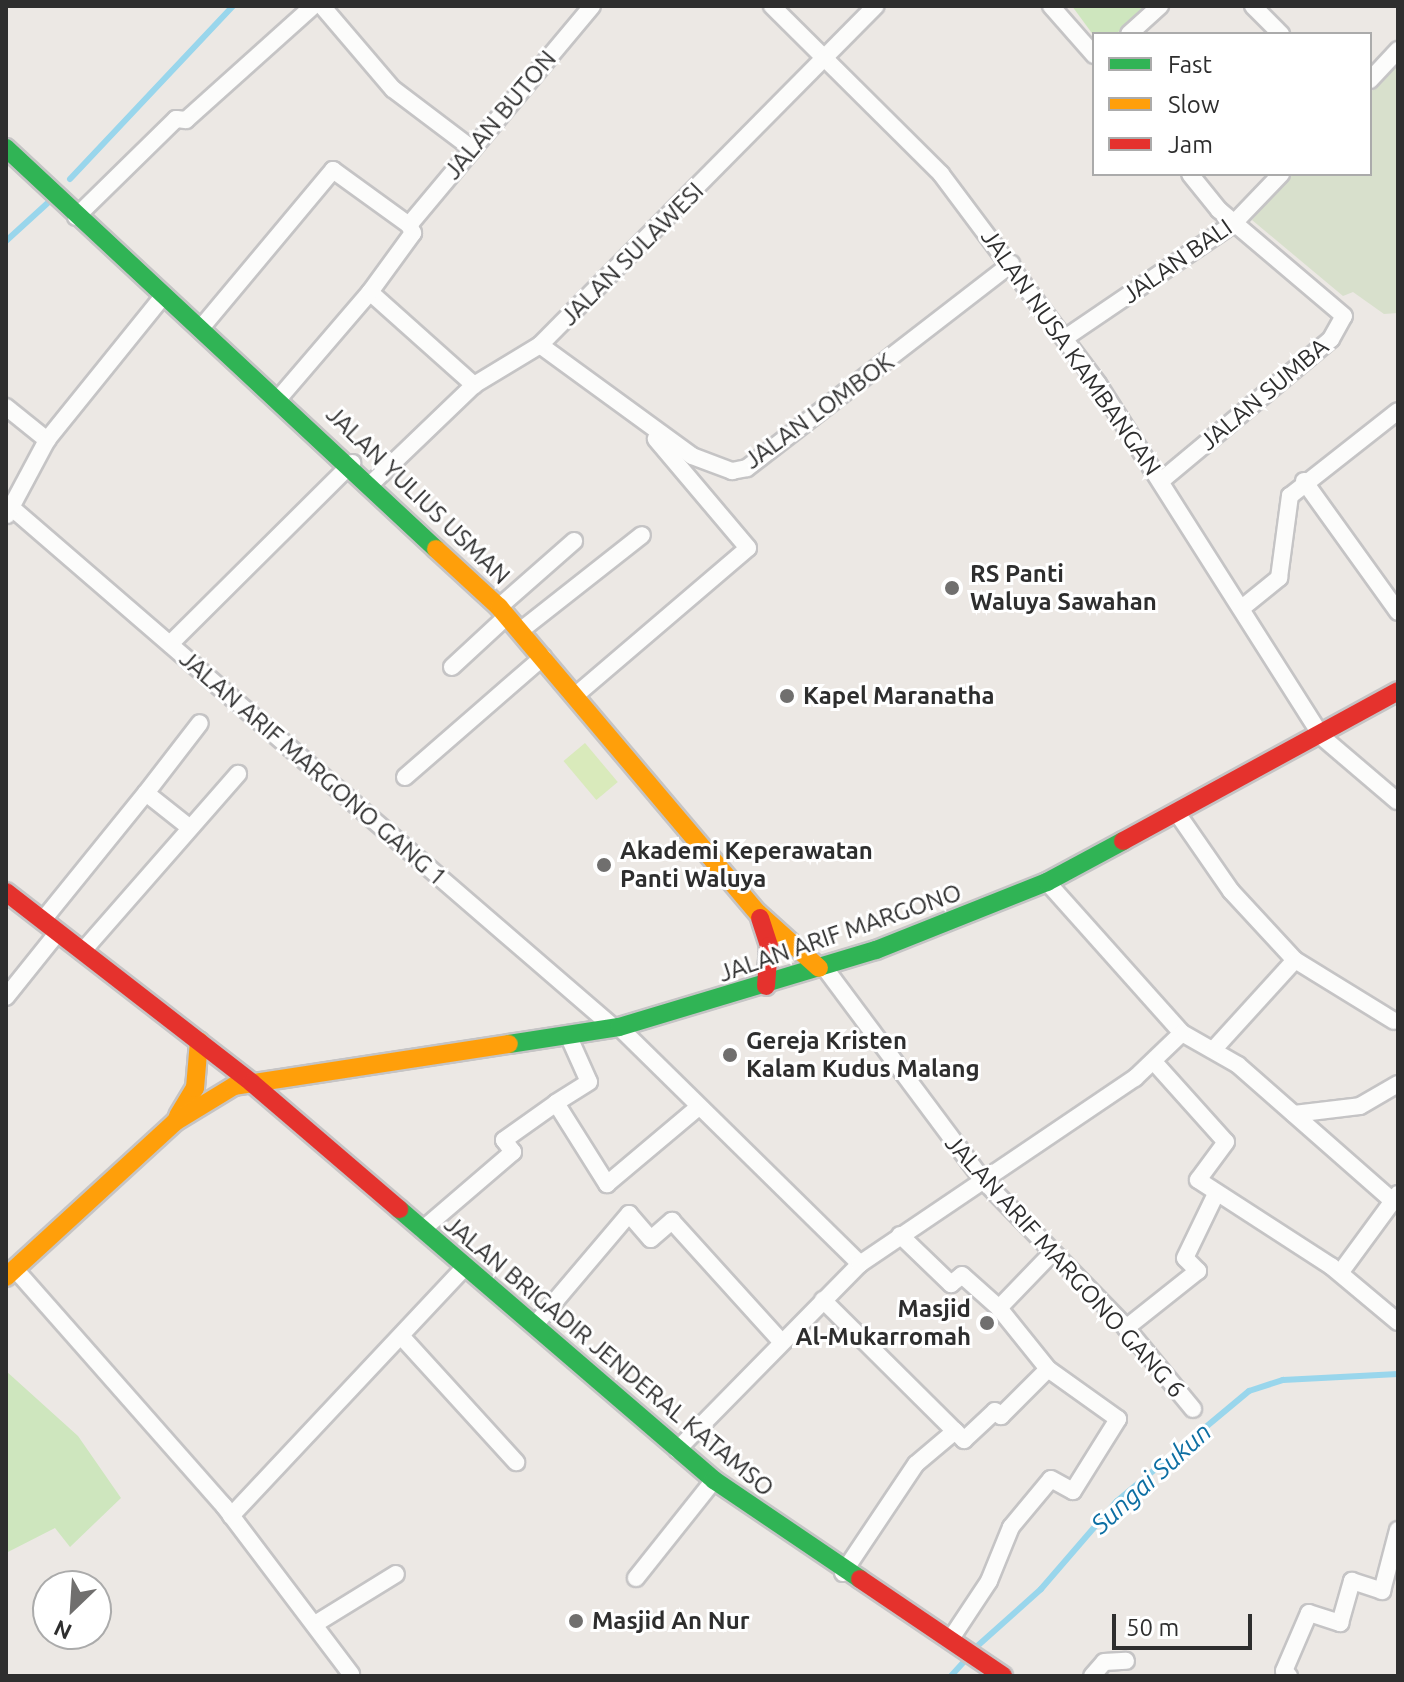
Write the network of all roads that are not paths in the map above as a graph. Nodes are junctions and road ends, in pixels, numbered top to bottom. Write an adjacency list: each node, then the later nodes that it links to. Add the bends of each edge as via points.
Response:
1 (313, 6): 19 (street, via 186,120 176,119)
2 (322, 6): 16 (street, via 393,89)
3 (592, 6): 16 (street, JALAN BUTON)
4 (772, 6): 13 (street, JALAN NUSA KAMBANGAN)
5 (875, 6): 13 (street, JALAN SULAWESI)
6 (1160, 6): 9 (street)
7 (1253, 6): 10 (street)
8 (1056, 8): 12 (street)
9 (1131, 32)
10 (1279, 32)
11 (1398, 50): 14 (street)
12 (1092, 53)
13 (829, 57): 22 (street, JALAN NUSA KAMBANGAN, via 933,165); 27 (street, JALAN SULAWESI)
14 (1372, 78)
15 (6, 148): 19 (main road, JALAN YULIUS USMAN)
16 (471, 148): 21 (street, JALAN BUTON)
17 (1192, 176): 20 (street, JALAN SUMBA)
18 (1279, 176): 20 (street, JALAN BALI)
19 (76, 217): 24 (main road, JALAN YULIUS USMAN)
20 (1234, 223): 26 (street, JALAN BALI); 36 (street, JALAN SUMBA, via 1339,306 1342,323)
21 (409, 225): 23 (street, JALAN BUTON, via 413,233); 25 (street, via 333,170)
22 (1011, 264): 26 (street, JALAN NUSA KAMBANGAN); 35 (street, JALAN LOMBOK, via 747,468)
23 (370, 292): 28 (street); 29 (street)
24 (164, 295): 25 (main road, JALAN YULIUS USMAN); 33 (street)
25 (201, 328): 29 (main road, JALAN YULIUS USMAN)
26 (1065, 338): 36 (street, JALAN NUSA KAMBANGAN)
27 (540, 345): 28 (street, JALAN SULAWESI); 32 (street, JALAN LOMBOK)
28 (474, 385): 38 (street, JALAN SULAWESI)
29 (280, 397): 34 (main road, JALAN YULIUS USMAN)
30 (6, 407): 33 (street)
31 (1398, 411): 37 (street)
32 (632, 413): 35 (street, JALAN LOMBOK); 39 (street)
33 (47, 440): 40 (street)
34 (352, 463): 38 (main road, JALAN YULIUS USMAN); 46 (street)
35 (712, 468): 39 (street)
36 (1162, 480): 43 (street, JALAN NUSA KAMBANGAN)
37 (1304, 481): 43 (street, via 1290,496 1279,578); 44 (street)
38 (373, 482): 45 (main road, JALAN YULIUS USMAN)
39 (696, 483): 50 (street, via 748,548)
40 (9, 512): 46 (street, JALAN ARIF MARGONO GANG 1)
41 (642, 535): 45 (street)
42 (574, 541): 45 (street)
43 (1242, 608): 52 (street, JALAN NUSA KAMBANGAN)
44 (1398, 612)
45 (509, 618): 47 (main road, JALAN YULIUS USMAN); 48 (street)
46 (170, 644): 70 (street, JALAN ARIF MARGONO GANG 1)
47 (543, 657): 50 (main road, JALAN YULIUS USMAN); 54 (street)
48 (452, 667)
49 (1398, 691): 52 (main road, JALAN ARIF MARGONO)
50 (576, 695): 61 (main road, JALAN YULIUS USMAN)
51 (200, 723): 55 (street)
52 (1321, 736): 56 (street, JALAN NUSA KAMBANGAN); 57 (main road, JALAN ARIF MARGONO)
53 (238, 774): 58 (street)
54 (405, 777)
55 (146, 793): 58 (street); 62 (street)
56 (1397, 801)
57 (1177, 813): 59 (main road, JALAN ARIF MARGONO); 65 (street, via 1231,891)
58 (190, 828): 64 (street)
59 (1047, 882): 66 (main road, JALAN ARIF MARGONO); 71 (street)
60 (6, 892): 62 (main road, JALAN BRIGADIR JENDERAL KATAMSO)
61 (758, 913): 66 (main road, JALAN YULIUS USMAN); 67 (main road, JALAN YULIUS USMAN, via 769,946)
62 (43, 920): 63 (main road, JALAN BRIGADIR JENDERAL KATAMSO)
63 (58, 932): 64 (main road, JALAN BRIGADIR JENDERAL KATAMSO); 68 (street)
64 (82, 952): 73 (main road, JALAN BRIGADIR JENDERAL KATAMSO)
65 (1295, 960): 69 (street); 74 (street)
66 (822, 968): 67 (main road, JALAN ARIF MARGONO); 82 (street, JALAN ARIF MARGONO GANG 6)
67 (766, 986): 70 (main road, JALAN ARIF MARGONO)
68 (6, 997)
69 (1394, 1021)
70 (616, 1027): 72 (main road, JALAN ARIF MARGONO); 79 (street, JALAN ARIF MARGONO GANG 1)
71 (1182, 1033): 74 (street); 75 (street)
72 (568, 1035): 76 (main road, JALAN ARIF MARGONO); 78 (street, via 589,1082)
73 (199, 1041): 76 (main road, JALAN BRIGADIR JENDERAL KATAMSO); 81 (main road, via 195,1088)
74 (1214, 1049): 80 (street)
75 (1155, 1063): 82 (street); 83 (street, via 1226,1142 1198,1180)
76 (252, 1083): 81 (main road, JALAN ARIF MARGONO); 85 (main road, JALAN BRIGADIR JENDERAL KATAMSO)
77 (1398, 1084): 80 (street, via 1360,1106)
78 (556, 1103): 79 (street, via 607,1184); 85 (street, via 504,1140 513,1152)
79 (696, 1109): 88 (street, JALAN ARIF MARGONO GANG 1)
80 (1294, 1114): 84 (street)
81 (175, 1122): 90 (main road)
82 (981, 1178): 86 (street); 87 (street, JALAN ARIF MARGONO GANG 6)
83 (1216, 1194): 91 (street); 96 (street, via 1185,1258 1198,1271)
84 (1396, 1197): 91 (street)
85 (422, 1230): 89 (main road, JALAN BRIGADIR JENDERAL KATAMSO)
86 (900, 1235): 88 (street); 93 (street, via 951,1284 962,1275)
87 (1050, 1255): 93 (street); 96 (street, JALAN ARIF MARGONO GANG 6)
88 (860, 1264): 92 (street)
89 (465, 1267): 95 (main road, JALAN BRIGADIR JENDERAL KATAMSO); 97 (street)
90 (11, 1273): 105 (street)
91 (1340, 1273): 94 (street)
92 (823, 1300): 98 (street); 101 (street)
93 (999, 1308): 99 (street)
94 (1398, 1322)
95 (534, 1326): 98 (street, via 629,1214 651,1239 672,1221); 102 (main road, JALAN BRIGADIR JENDERAL KATAMSO)
96 (1126, 1328): 100 (street, JALAN ARIF MARGONO GANG 6)
97 (401, 1336): 103 (street); 105 (street)
98 (781, 1341): 102 (street)
99 (1048, 1369): 101 (street, via 1001,1416 995,1411 964,1440); 112 (street, via 1118,1419 1073,1491 1051,1479 1011,1527 989,1581)
100 (1193, 1409)
101 (955, 1431): 107 (street, via 916,1464)
102 (677, 1450): 104 (main road, JALAN BRIGADIR JENDERAL KATAMSO)
103 (516, 1462)
104 (714, 1480): 107 (main road, JALAN BRIGADIR JENDERAL KATAMSO); 109 (street)
105 (228, 1511): 111 (street)
106 (1398, 1530): 110 (street)
107 (843, 1573): 112 (main road, JALAN BRIGADIR JENDERAL KATAMSO)
108 (396, 1574): 111 (street)
109 (636, 1578)
110 (1390, 1593): 117 (street, via 1352,1581 1340,1623 1309,1613 1284,1671)
111 (315, 1624): 114 (street)
112 (952, 1641): 115 (main road, JALAN BRIGADIR JENDERAL KATAMSO)
113 (1126, 1661): 116 (street, via 1104,1662)
114 (351, 1674)
115 (1003, 1676)
116 (1092, 1676)
117 (1289, 1676)

